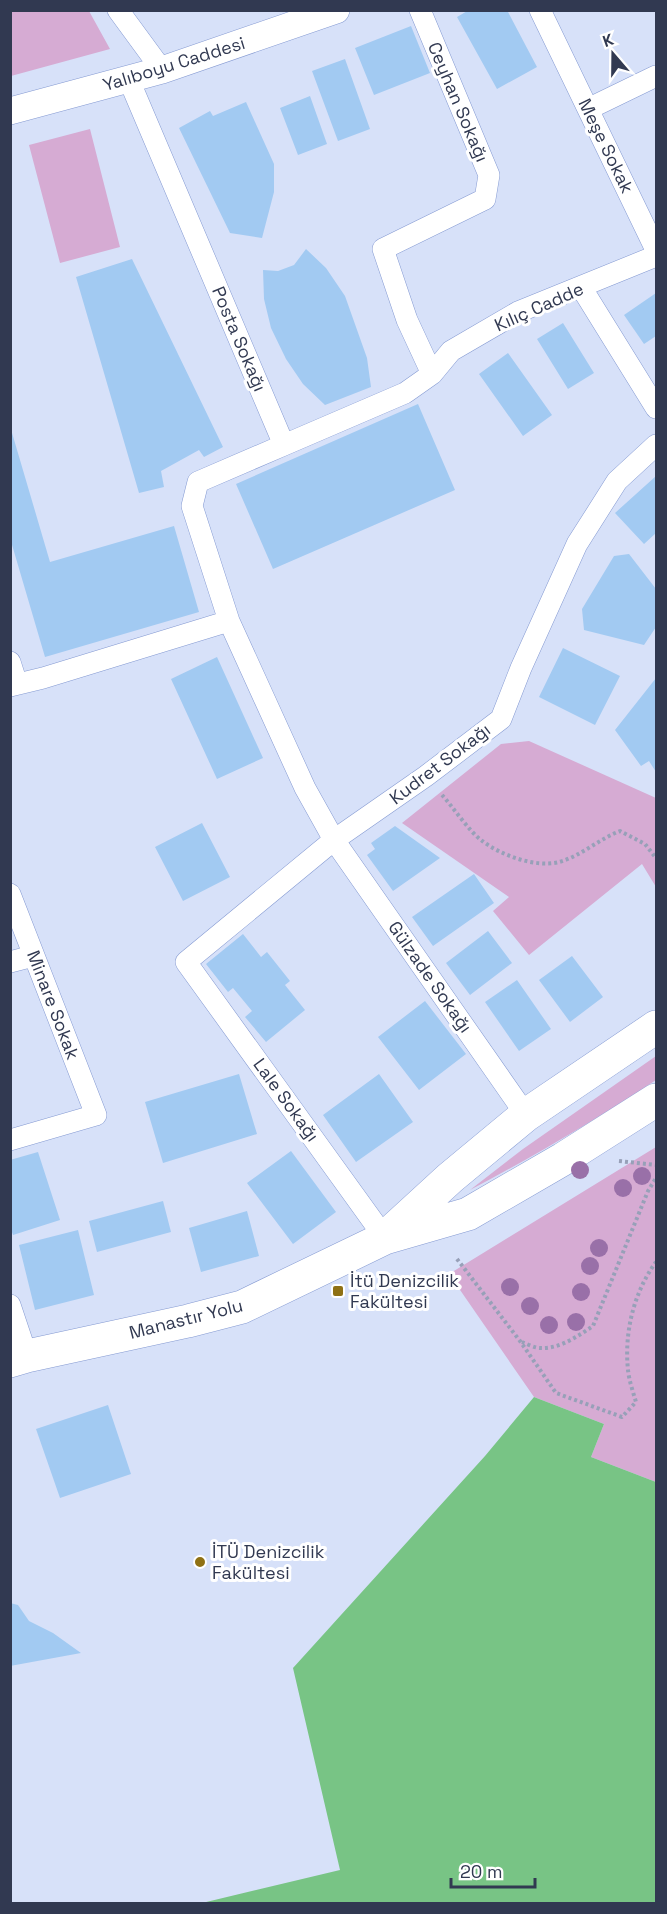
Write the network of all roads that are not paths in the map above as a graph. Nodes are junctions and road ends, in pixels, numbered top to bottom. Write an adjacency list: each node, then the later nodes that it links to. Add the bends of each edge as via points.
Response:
1 (118, 10): 5 (street)
2 (336, 10): 5 (street, Yalıboyu Caddesi)
3 (420, 10): 13 (street, Ceyhan Sokağı, via 489,175 485,199 383,249 407,320)
4 (540, 10): 8 (street, Meşe Sokak)
5 (162, 70): 7 (street, Yalıboyu Caddesi)
6 (657, 76): 8 (street)
7 (129, 80): 9 (street, Yalıboyu Caddesi); 16 (street, Posta Sokağı)
8 (588, 109): 10 (street, Meşe Sokak)
9 (10, 111)
10 (657, 250)
11 (657, 256): 12 (street, Kılıç Cadde)
12 (581, 287): 13 (street, Kılıç Cadde, via 518,312 451,351); 14 (street)
13 (432, 374): 16 (street, via 405,393)
14 (657, 408)
15 (657, 445): 20 (street, Kudret Sokağı, via 617,481 577,544 501,719)
16 (284, 446): 17 (street, Gülzade Sokağı, via 198,482 192,506)
17 (229, 621): 19 (street); 20 (street, Gülzade Sokağı, via 305,788)
18 (10, 662): 19 (street)
19 (14, 685)
20 (334, 840): 24 (street, Kudret Sokağı); 27 (street, Gülzade Sokağı)
21 (10, 894): 22 (street, Minare Sokak)
22 (33, 956): 23 (street); 28 (street, Minare Sokak, via 96,1115)
23 (10, 962)
24 (186, 962): 29 (street, Lale Sokağı)
25 (657, 1027): 27 (main road, Manastır Yolu)
26 (657, 1100): 29 (main road, Manastır Yolu, via 468,1214)
27 (526, 1114): 29 (main road, Manastır Yolu)
28 (10, 1140)
29 (385, 1238): 31 (main road, Manastır Yolu, via 242,1307)
30 (10, 1305): 31 (street)
31 (19, 1358)

